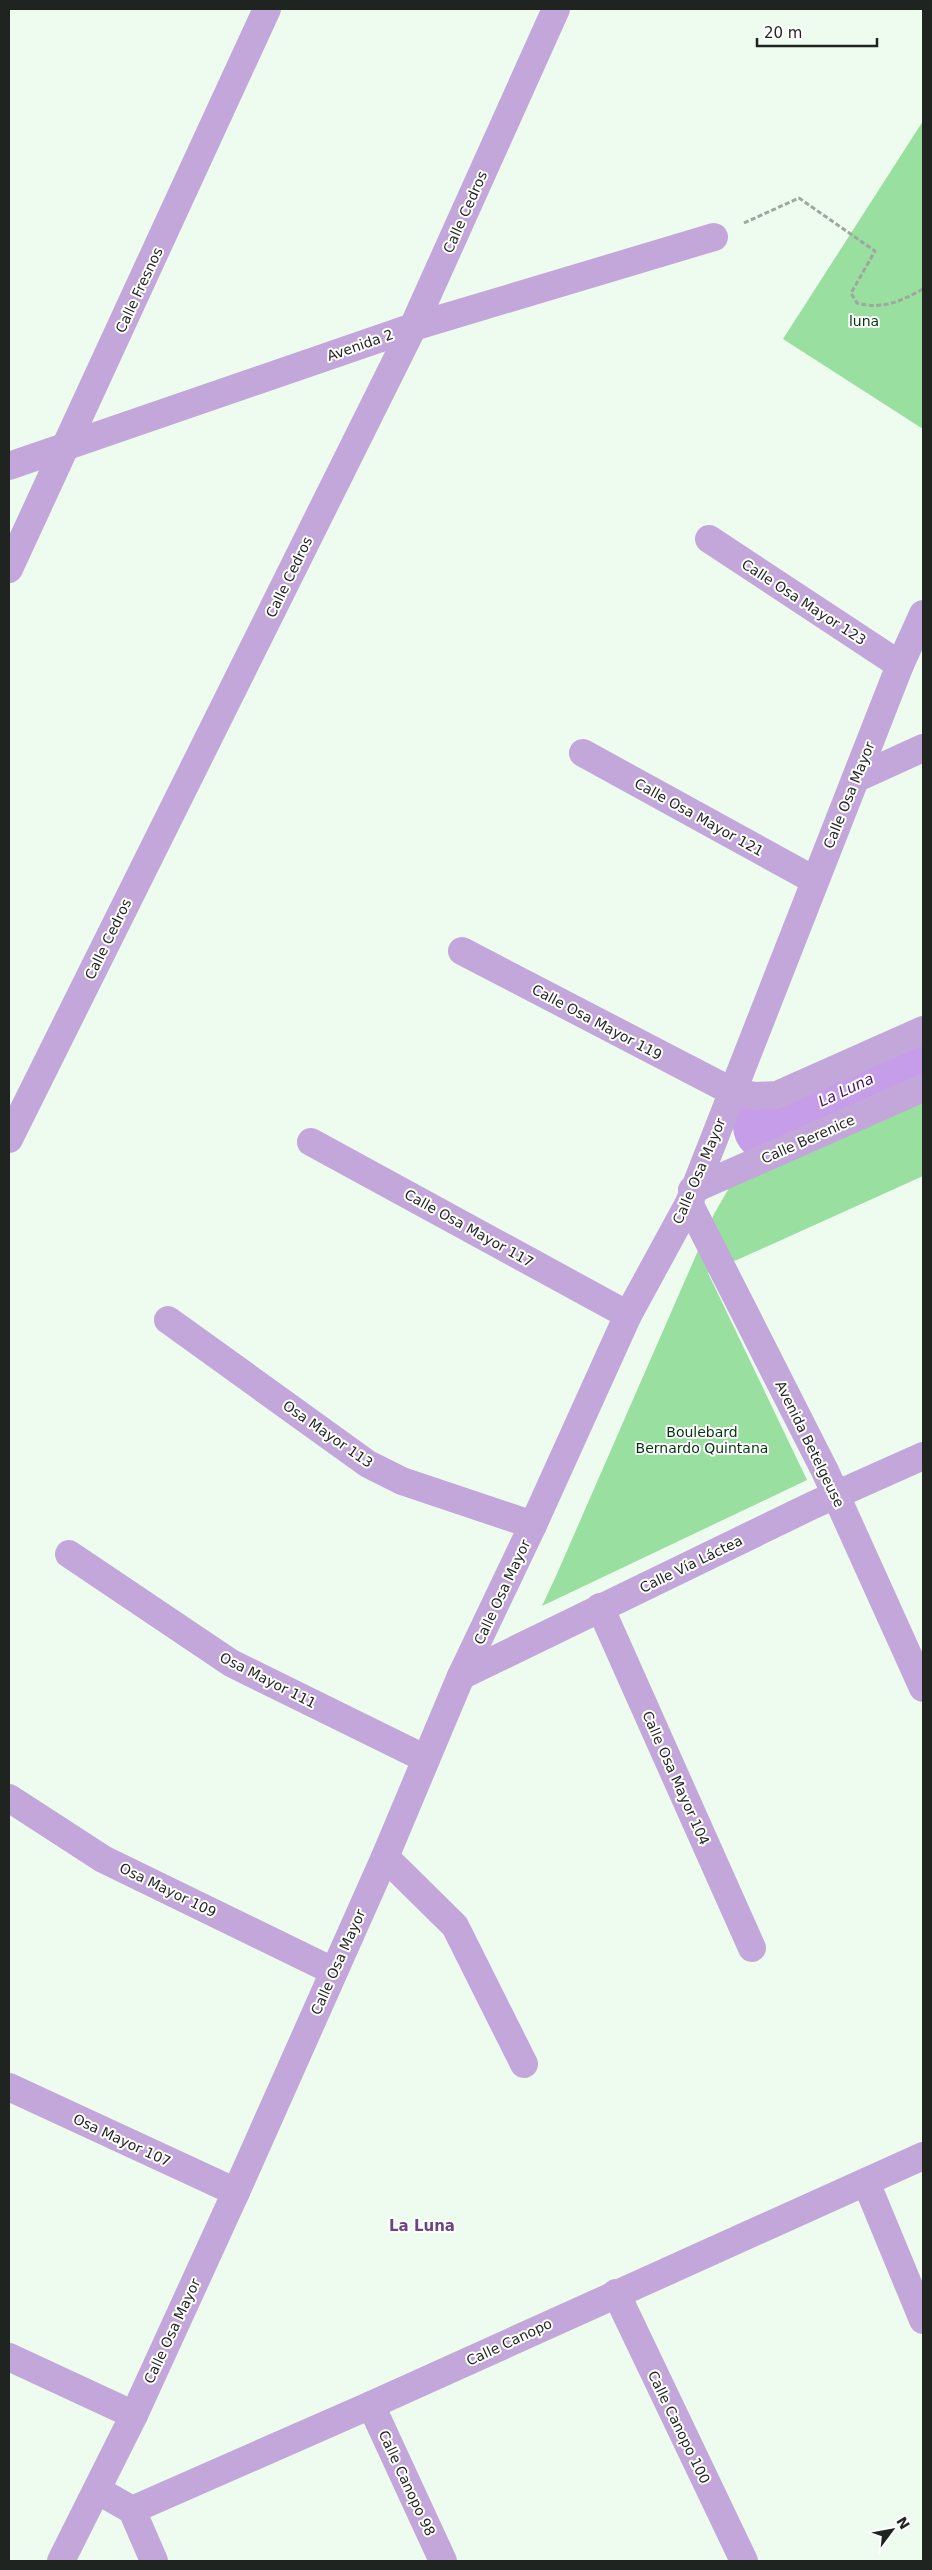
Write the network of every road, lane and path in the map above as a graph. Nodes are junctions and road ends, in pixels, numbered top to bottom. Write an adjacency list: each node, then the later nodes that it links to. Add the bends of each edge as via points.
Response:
1 (267, 9): 6 (street, Calle Fresnos)
2 (556, 9): 5 (street, Calle Cedros)
3 (714, 237): 4 (path, via 799,198 876,251 851,293 857,303 871,307 895,304); 5 (street, Avenida 2)
4 (923, 289)
5 (413, 327): 6 (street, Avenida 2); 20 (street, Calle Cedros)
6 (68, 444): 7 (street, Avenida 2); 9 (street, Calle Fresnos)
7 (9, 466)
8 (709, 539): 11 (street, Calle Osa Mayor 123)
9 (9, 569)
10 (923, 614): 11 (street, Calle Osa Mayor)
11 (900, 665): 14 (street, Calle Osa Mayor)
12 (923, 748): 14 (street)
13 (583, 753): 15 (street, Calle Osa Mayor 121)
14 (857, 778): 15 (street, Calle Osa Mayor)
15 (814, 880): 19 (street, Calle Osa Mayor)
16 (462, 951): 19 (street, Calle Osa Mayor 119)
17 (923, 1030): 19 (street, via 777,1096)
18 (923, 1088): 22 (street, Calle Berenice)
19 (733, 1092): 22 (street, Calle Osa Mayor)
20 (9, 1139)
21 (311, 1142): 23 (street, Calle Osa Mayor 117)
22 (690, 1196): 23 (street, Calle Osa Mayor); 26 (street, Avenida Betelgeuse)
23 (628, 1315): 27 (street, Calle Osa Mayor)
24 (168, 1320): 27 (street, Osa Mayor 113, via 368,1464 402,1481)
25 (923, 1456): 26 (street, Calle Vía Láctea)
26 (836, 1495): 29 (street, Calle Vía Láctea); 31 (street, Avenida Betelgeuse)
27 (534, 1525): 30 (street, Calle Osa Mayor)
28 (69, 1554): 32 (street, Osa Mayor 111, via 231,1664)
29 (600, 1608): 30 (street, Calle Vía Láctea); 35 (street, Calle Osa Mayor 104)
30 (462, 1676): 32 (street, Calle Osa Mayor)
31 (923, 1688)
32 (426, 1759): 34 (street, Calle Osa Mayor)
33 (9, 1798): 36 (street, Osa Mayor 109, via 104,1859)
34 (385, 1857): 36 (street, Calle Osa Mayor); 37 (street, via 455,1926)
35 (752, 1948)
36 (334, 1971): 41 (street, Calle Osa Mayor)
37 (524, 2064)
38 (9, 2087): 41 (street, Osa Mayor 107)
39 (923, 2156): 40 (street, Calle Canopo)
40 (866, 2182): 42 (street, Calle Canopo); 43 (street)
41 (236, 2192): 46 (street, Calle Osa Mayor)
42 (616, 2293): 45 (street, Calle Canopo); 52 (street, Calle Canopo 100)
43 (923, 2320)
44 (9, 2357): 46 (street)
45 (371, 2405): 48 (street, Calle Canopo); 51 (street, Calle Canopo 98)
46 (134, 2415): 47 (street, Calle Osa Mayor)
47 (97, 2490): 48 (street); 49 (street, Calle Osa Mayor)
48 (132, 2510): 50 (street)
49 (61, 2561)
50 (154, 2561)
51 (443, 2561)
52 (744, 2561)

